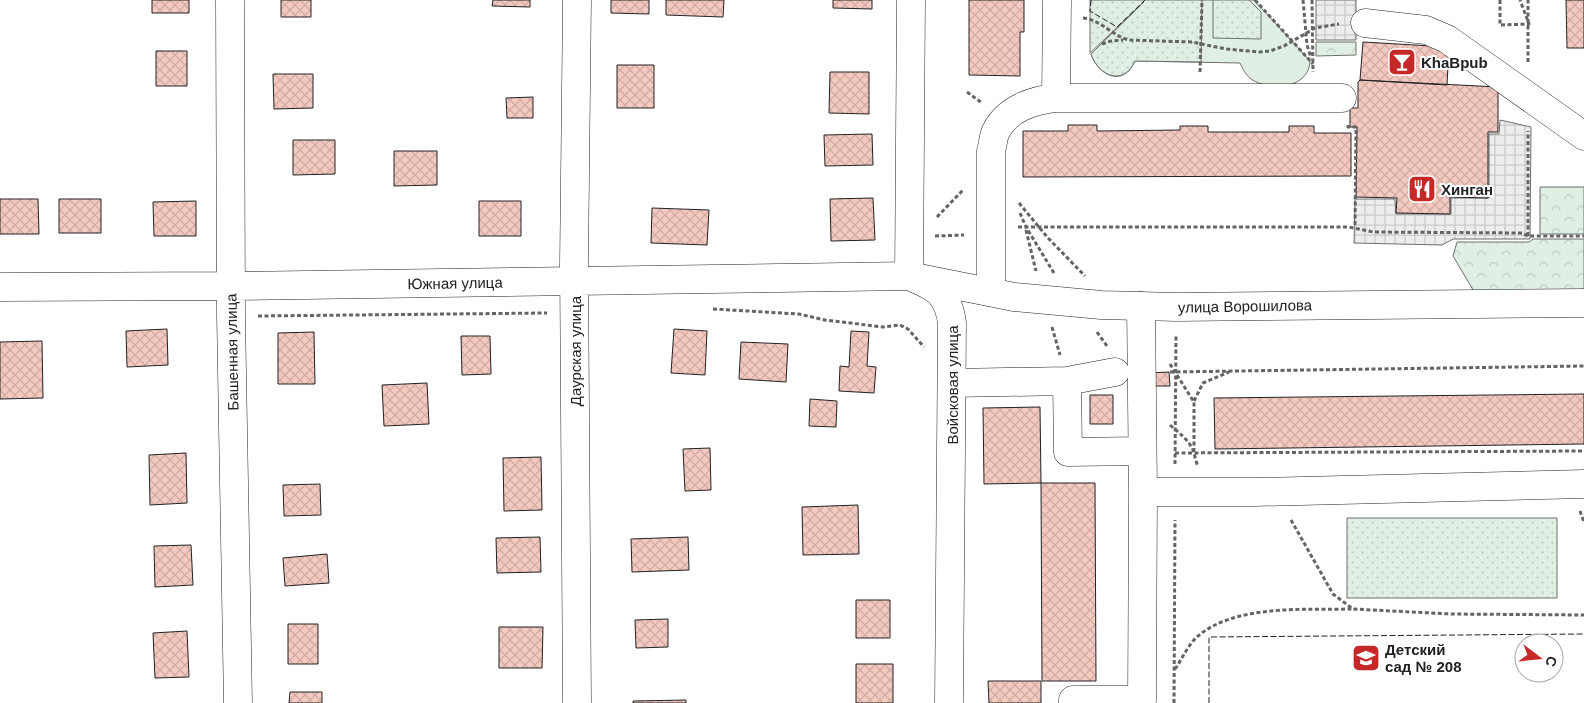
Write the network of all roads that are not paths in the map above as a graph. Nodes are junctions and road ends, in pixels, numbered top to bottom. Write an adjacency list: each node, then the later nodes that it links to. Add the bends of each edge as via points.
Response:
1 (230, 0): 11 (street, Башенная улица)
2 (578, 0): 10 (street, Даурская улица)
3 (911, 0): 9 (street)
4 (1058, 0): 6 (street)
5 (1365, 23): 8 (street, via 1426,30 1447,39)
6 (1056, 98): 7 (street); 13 (street, via 1024,105 1005,118 996,132 991,151)
7 (1345, 108)
8 (1584, 136)
9 (909, 276): 10 (street, Южная улица); 13 (street, улица Ворошилова); 16 (street, Войсковая улица, via 937,288 950,308)
10 (574, 282): 11 (street, Южная улица); 24 (street, Даурская улица)
11 (231, 286): 12 (street, Южная улица); 23 (street, Башенная улица)
12 (0, 287)
13 (1002, 294): 15 (street, улица Ворошилова); 16 (street, via 959,311)
14 (1584, 303): 15 (street, улица Ворошилова)
15 (1140, 306): 17 (street)
16 (952, 323): 19 (street, Войсковая улица)
17 (1121, 372): 18 (street); 20 (street)
18 (1067, 381): 19 (street); 20 (street, via 1068,452)
19 (952, 383): 25 (street, Войсковая улица)
20 (1142, 451): 22 (street)
21 (1584, 484): 22 (street)
22 (1143, 492): 26 (street, via 1142,700 1073,700)
23 (238, 703)
24 (577, 703)
25 (949, 703)
26 (1072, 703)

